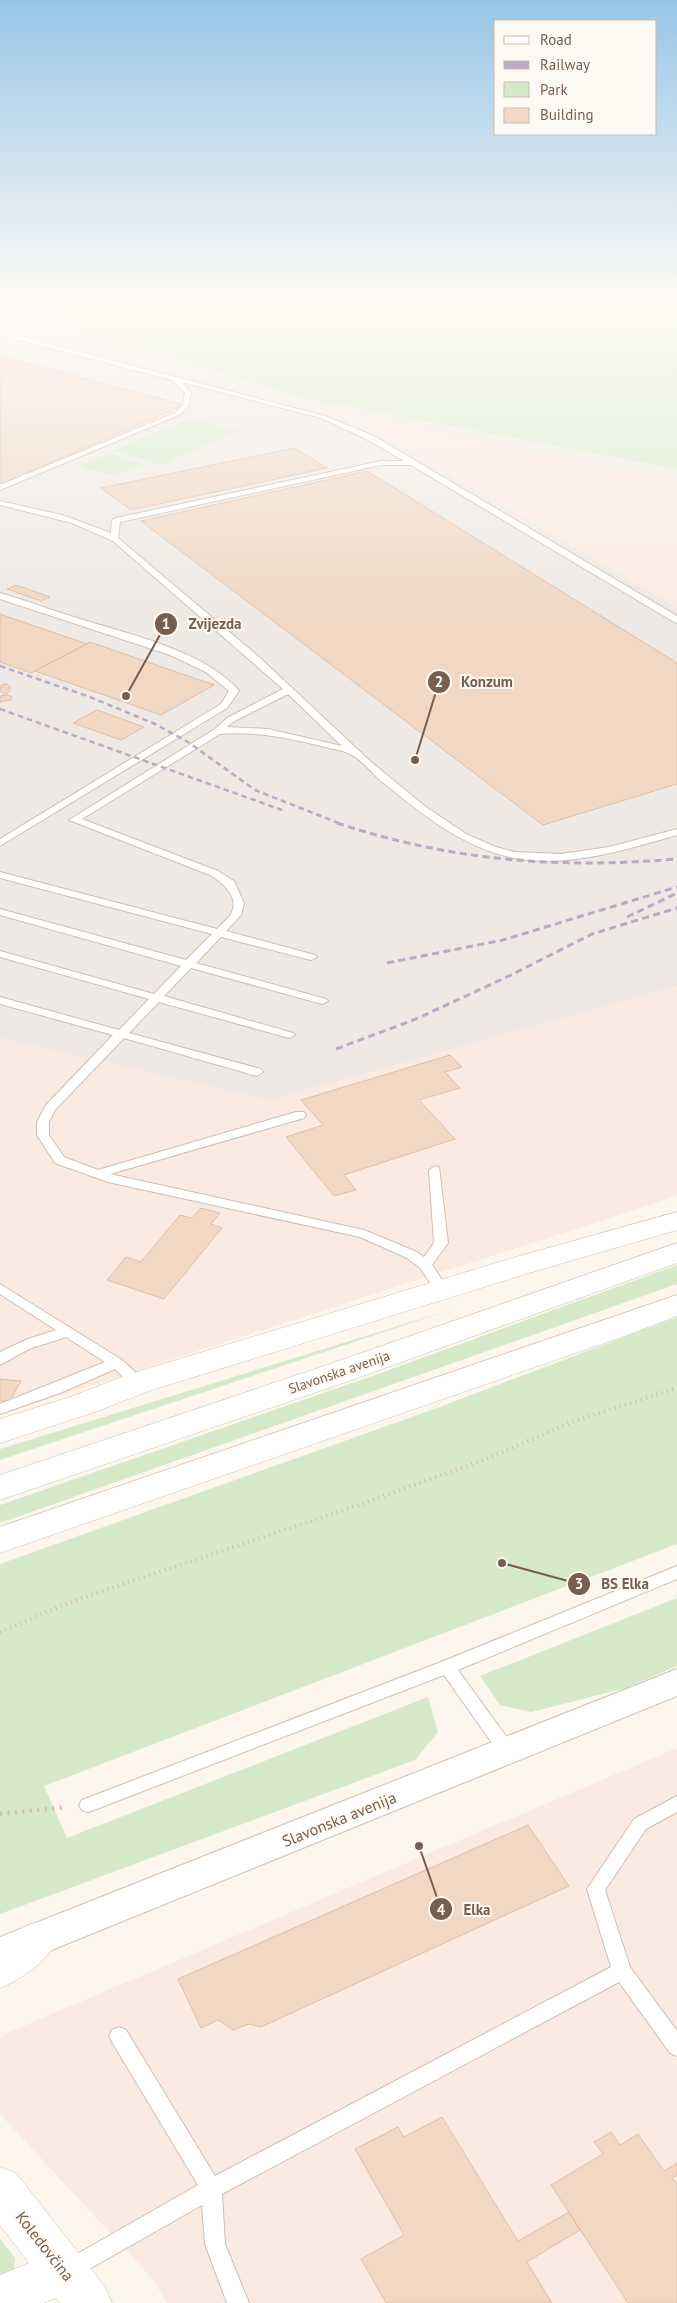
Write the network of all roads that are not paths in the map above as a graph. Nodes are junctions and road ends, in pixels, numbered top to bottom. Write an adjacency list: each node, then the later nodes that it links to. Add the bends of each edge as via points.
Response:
1 (186, 404): 4 (lane, via 177,414)
2 (277, 404): 3 (lane, via 324,417 372,438)
3 (410, 463): 6 (lane, via 381,463 116,520); 8 (lane)
4 (0, 488)
5 (0, 503): 6 (lane, via 84,525)
6 (114, 539): 9 (lane)
7 (0, 596): 13 (lane, via 176,654 216,675 234,691 224,706)
8 (677, 620)
9 (288, 690): 10 (lane, via 230,720); 11 (lane)
10 (218, 731): 11 (lane, via 268,732); 16 (lane, via 74,820 214,873 230,883 239,903 236,915)
11 (351, 751): 12 (lane, via 444,827 493,850 528,856 566,856 632,846)
12 (677, 832)
13 (0, 843)
14 (0, 875): 16 (lane)
15 (0, 912): 19 (lane)
16 (219, 933): 18 (lane); 19 (lane)
17 (0, 954): 20 (lane)
18 (311, 957)
19 (188, 964): 20 (lane); 22 (lane)
20 (154, 998): 23 (lane); 24 (lane)
21 (0, 1000): 23 (lane)
22 (322, 1001)
23 (121, 1034): 25 (lane); 28 (lane, via 50,1108 43,1122 43,1135 59,1160)
24 (289, 1035)
25 (257, 1072)
26 (300, 1115): 28 (lane)
27 (435, 1170): 31 (lane, via 441,1244)
28 (97, 1174): 31 (lane, via 364,1234 412,1255)
29 (677, 1221): 33 (main road)
30 (677, 1253): 40 (main road, Slavonska avenija)
31 (426, 1265): 33 (lane)
32 (0, 1288): 35 (lane)
33 (442, 1290): 37 (main road)
34 (677, 1305): 41 (main road)
35 (68, 1332): 36 (lane, via 35,1341); 37 (lane)
36 (0, 1360)
37 (128, 1373): 38 (lane, via 55,1389); 39 (main road, via 84,1404)
38 (0, 1409)
39 (0, 1431)
40 (0, 1488)
41 (0, 1540)
42 (677, 1572): 43 (lane)
43 (447, 1668): 45 (lane); 47 (lane)
44 (677, 1682): 45 (street, Slavonska avenija)
45 (507, 1751): 48 (street, Slavonska avenija)
46 (677, 1803): 51 (lane, via 640,1824 596,1889)
47 (88, 1805)
48 (37, 1940): 49 (street, Slavonska avenija); 50 (main road)
49 (0, 1954)
50 (0, 1969)
51 (622, 1972): 53 (lane); 55 (lane)
52 (119, 2036): 55 (lane)
53 (677, 2048)
54 (0, 2189): 56 (main road, Koledovčina)
55 (211, 2189): 56 (lane); 58 (lane, via 215,2244)
56 (77, 2287): 57 (main road)
57 (0, 2298)
58 (238, 2303)

